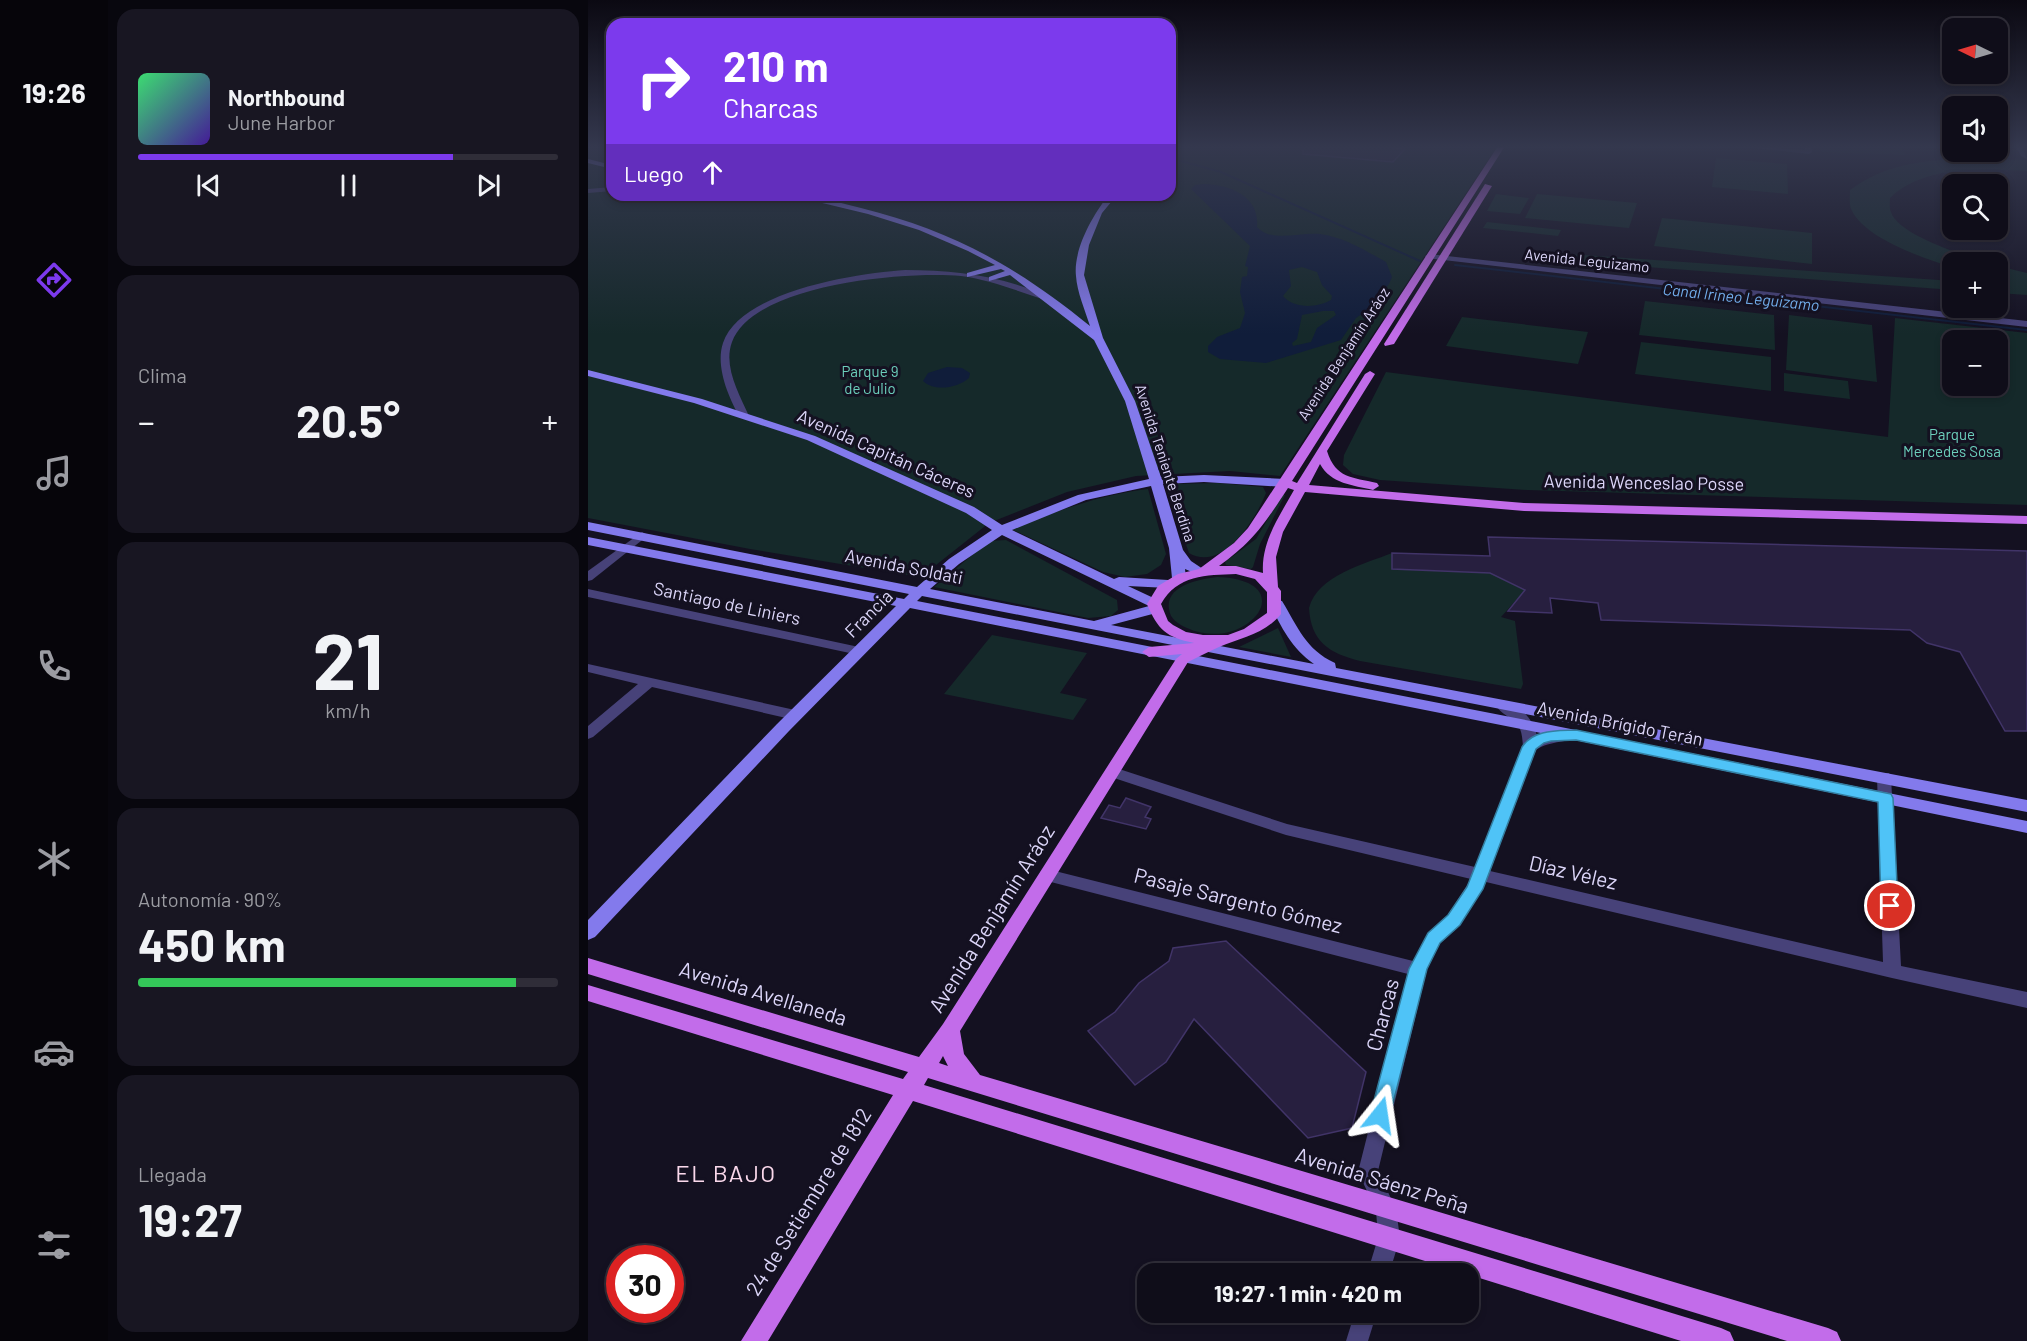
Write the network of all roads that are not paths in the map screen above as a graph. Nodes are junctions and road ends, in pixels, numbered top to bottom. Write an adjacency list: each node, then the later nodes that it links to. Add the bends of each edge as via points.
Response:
1 (849, 209): 7 (main road, via 951,240)
2 (1102, 209): 13 (main road, Avenida Teniente Berdina, via 1085,245 1080,275)
3 (1460, 209): 5 (main road, Avenida Benjamín Aráoz)
4 (1473, 209): 6 (main road, Avenida Benjamín Aráoz)
5 (1429, 256): 6 (street, Avenida Leguizamo); 19 (main road, Avenida Benjamín Aráoz, via 1369,357)
6 (1443, 258): 12 (street, Avenida Leguizamo); 16 (main road, Avenida Benjamín Aráoz)
7 (1001, 266): 8 (main road); 9 (main road)
8 (1011, 272): 10 (main road); 11 (main road)
9 (970, 275): 10 (street); 15 (street, via 877,275 818,286 764,307 744,320 728,339 725,362)
10 (992, 279): 11 (street)
11 (1049, 298): 13 (main road)
12 (2027, 324)
13 (1098, 338): 17 (main road, Avenida Teniente Berdina, via 1130,401)
14 (588, 373): 15 (main road, Avenida Capitán Cáceres)
15 (744, 416): 27 (main road, Avenida Capitán Cáceres, via 811,438 970,510)
16 (1321, 451): 20 (main road, Avenida Benjamín Aráoz); 21 (main road, via 1332,474)
17 (1155, 482): 18 (main road, Francia); 27 (main road, Francia, via 1067,503); 31 (main road, Avenida Teniente Berdina)
18 (1261, 482): 19 (main road, Avenida Wenceslao Posse)
19 (1285, 483): 20 (main road, Avenida Wenceslao Posse); 32 (main road, Avenida Benjamín Aráoz, via 1239,546)
20 (1302, 485): 21 (main road, Avenida Wenceslao Posse); 22 (main road); 24 (main road, Avenida Benjamín Aráoz)
21 (1374, 486): 23 (main road, Avenida Wenceslao Posse, via 1547,499)
22 (1334, 490): 24 (main road, via 1309,498); 25 (main road, via 1524,507)
23 (2027, 512)
24 (1285, 516): 36 (main road, Avenida Benjamín Aráoz, via 1269,557)
25 (2027, 520)
26 (588, 526): 28 (main road, Avenida Soldati)
27 (1000, 530): 33 (main road, Avenida Capitán Cáceres); 37 (main road, Francia, via 957,558)
28 (642, 535): 30 (street); 37 (main road, Avenida Soldati)
29 (588, 541): 30 (main road, Avenida Soldati)
30 (625, 548): 34 (street); 39 (main road, Avenida Soldati)
31 (1178, 553): 32 (main road, via 1186,564); 35 (main road, Avenida Teniente Berdina)
32 (1202, 570): 35 (main road); 36 (main road, via 1237,570)
33 (1095, 576): 35 (main road, via 1135,584); 41 (main road, Avenida Capitán Cáceres)
34 (588, 577)
35 (1173, 581): 41 (main road, via 1159,594)
36 (1271, 587): 40 (main road, Avenida Benjamín Aráoz)
37 (921, 591): 39 (main road, Francia); 42 (main road, Avenida Soldati)
38 (588, 593): 45 (street, Santiago de Liniers)
39 (907, 604): 44 (main road, Avenida Soldati, via 1149,652); 45 (main road, Francia)
40 (1277, 604): 44 (main road, via 1274,614 1254,631); 47 (main road, via 1296,642 1310,657)
41 (1155, 606): 42 (main road, via 1120,619); 43 (main road)
42 (1090, 624): 43 (main road, Avenida Soldati)
43 (1161, 632): 44 (main road, via 1172,646); 44 (main road, via 1196,639)
44 (1197, 650): 47 (main road, Avenida Brígido Terán); 51 (main road, Avenida Brígido Terán); 55 (main road, Avenida Benjamín Aráoz)
45 (859, 651): 50 (main road, Francia)
46 (588, 668): 48 (street)
47 (1373, 680): 49 (main road, Avenida Brígido Terán)
48 (649, 682): 50 (street); 52 (street)
49 (1497, 703): 51 (street, via 1516,712); 56 (main road, Avenida Brígido Terán)
50 (795, 715): 62 (main road, Francia)
51 (1527, 725): 53 (main road, Avenida Brígido Terán); 54 (street, Charcas)
52 (588, 734)
53 (1576, 735): 54 (street, via 1539,739); 57 (main road, Avenida Brígido Terán)
54 (1530, 747): 61 (street, Charcas)
55 (1113, 772): 60 (main road, Avenida Benjamín Aráoz); 61 (street, Díaz Vélez, via 1286,829)
56 (1884, 777): 57 (street); 58 (main road, Avenida Brígido Terán)
57 (1886, 798): 59 (main road, Avenida Brígido Terán); 65 (street)
58 (2027, 806)
59 (2027, 827)
60 (1047, 875): 64 (street, Pasaje Sargento Gómez); 68 (main road, Avenida Benjamín Aráoz)
61 (1481, 875): 64 (street, Charcas, via 1454,920 1434,938); 65 (street, Díaz Vélez)
62 (588, 932)
63 (588, 966): 69 (main road, Avenida Avellaneda)
64 (1418, 969): 72 (street, Charcas, via 1368,1172)
65 (1892, 971): 67 (street, Díaz Vélez)
66 (588, 993): 71 (main road)
67 (2027, 1000)
68 (950, 1030): 69 (main road, Avenida Benjamín Aráoz); 70 (main road, via 954,1058)
69 (923, 1068): 70 (main road, Avenida Sáenz Peña); 71 (main road, Avenida Benjamín Aráoz)
70 (974, 1084): 72 (main road, Avenida Sáenz Peña)
71 (908, 1090): 73 (main road); 76 (main road, 24 de Setiembre de 1812)
72 (1386, 1209): 73 (street); 79 (main road, Avenida Sáenz Peña)
73 (1389, 1238): 74 (street); 78 (main road)
74 (1381, 1263)
75 (1363, 1323): 77 (street)
76 (754, 1341)
77 (1357, 1341)
78 (1721, 1341)
79 (1827, 1341)

